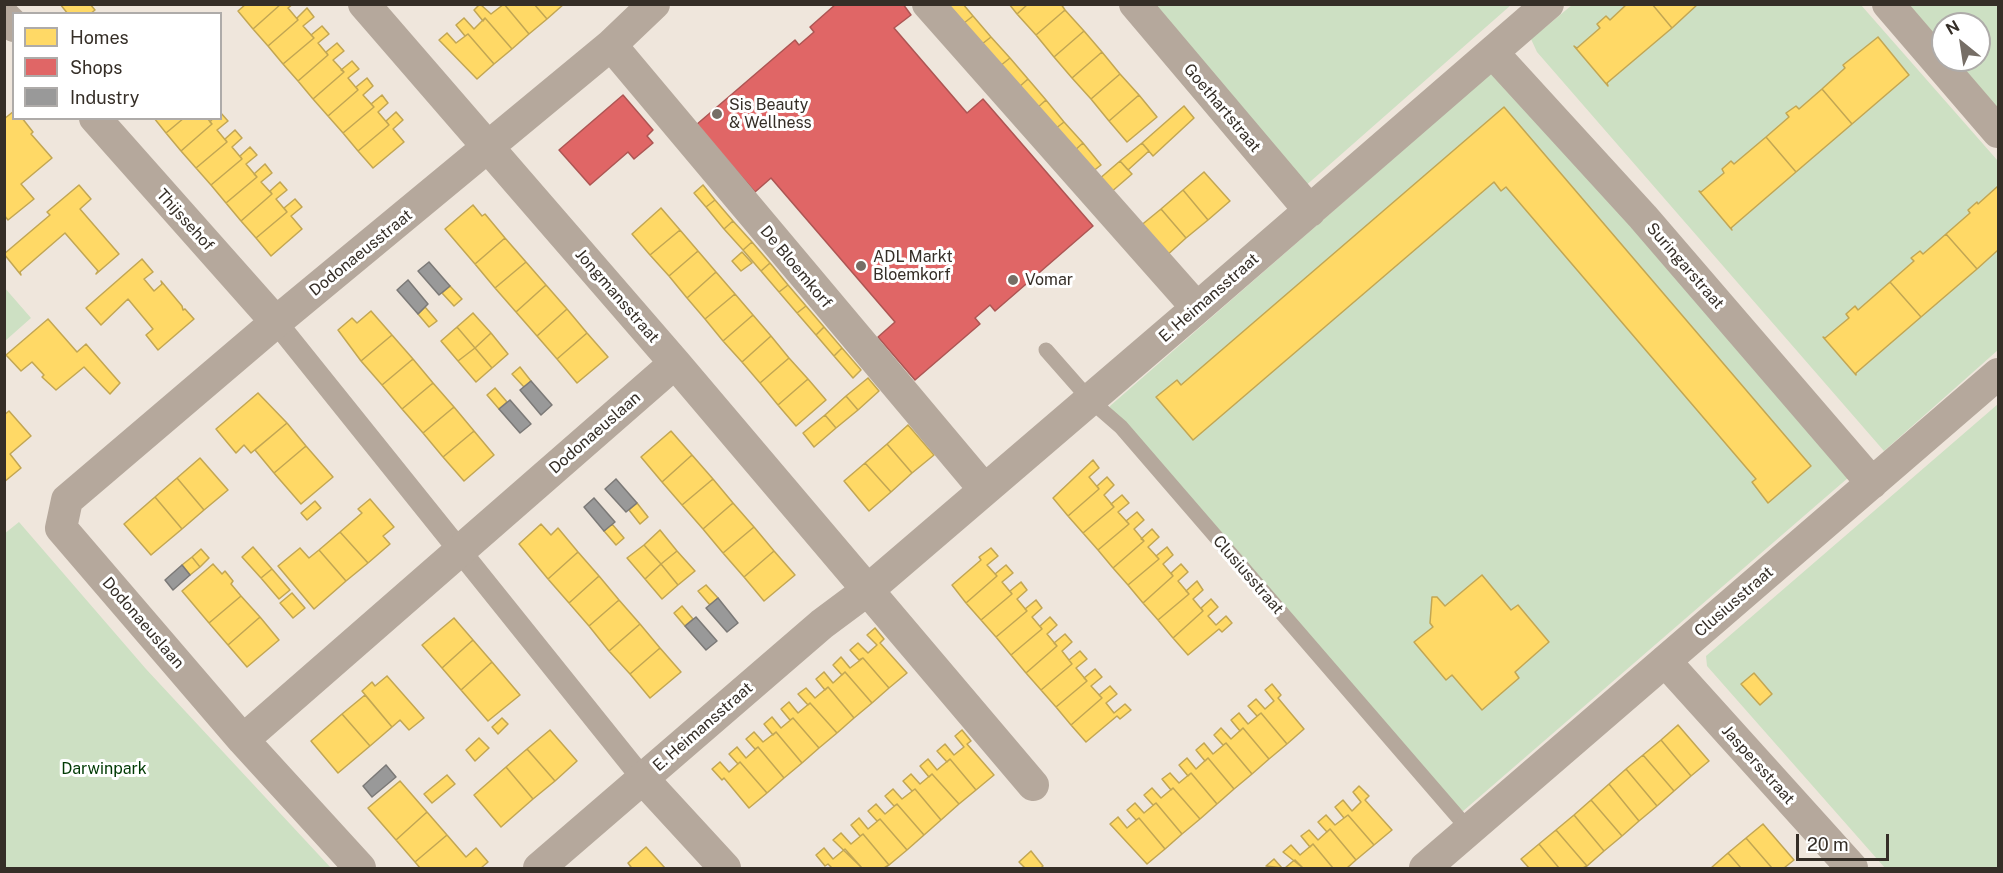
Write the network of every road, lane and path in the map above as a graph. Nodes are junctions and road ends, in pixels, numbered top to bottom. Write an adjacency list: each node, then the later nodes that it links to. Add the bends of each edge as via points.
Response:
1 (364, 4): 11 (street, Jongmansstraat)
2 (654, 4): 7 (street, Dodonaeusstraat)
3 (928, 4): 13 (street)
4 (1135, 4): 12 (street, Goethartstraat)
5 (1548, 4): 8 (street, E. Heimansstraat)
6 (1888, 4): 10 (street)
7 (611, 45): 11 (street, Dodonaeusstraat); 20 (street, De Bloemkorf)
8 (1493, 53): 12 (street, E. Heimansstraat); 19 (street, Suringarstraat, via 1643,217)
9 (97, 120): 14 (street, Thijssehof)
10 (1998, 132)
11 (489, 147): 14 (street, Dodonaeusstraat); 16 (street, Jongmansstraat)
12 (1310, 211): 13 (street, E. Heimansstraat)
13 (1197, 308): 18 (street, E. Heimansstraat)
14 (276, 322): 21 (street, Dodonaeusstraat); 22 (street)
15 (1046, 350): 18 (lane, Clusiusstraat)
16 (675, 363): 22 (street, Dodonaeuslaan); 23 (street, Jongmansstraat)
17 (1998, 374): 19 (street, Clusiusstraat)
18 (1090, 400): 20 (street, E. Heimansstraat); 28 (lane, Clusiusstraat, via 1121,428)
19 (1872, 483): 24 (street, Clusiusstraat)
20 (984, 489): 23 (street, E. Heimansstraat)
21 (67, 500): 25 (street, Dodonaeuslaan, via 61,528)
22 (462, 550): 25 (street, Dodonaeuslaan); 26 (street)
23 (869, 589): 26 (street, E. Heimansstraat, via 822,624); 27 (street)
24 (1665, 661): 28 (street, Clusiusstraat); 33 (street, Jaspersstraat)
25 (243, 740): 29 (street, Dodonaeuslaan)
26 (643, 779): 30 (street, E. Heimansstraat); 31 (street)
27 (1033, 785)
28 (1470, 831): 32 (street, Clusiusstraat)
29 (360, 868)
30 (539, 868)
31 (725, 868)
32 (1425, 868)
33 (1852, 868)

